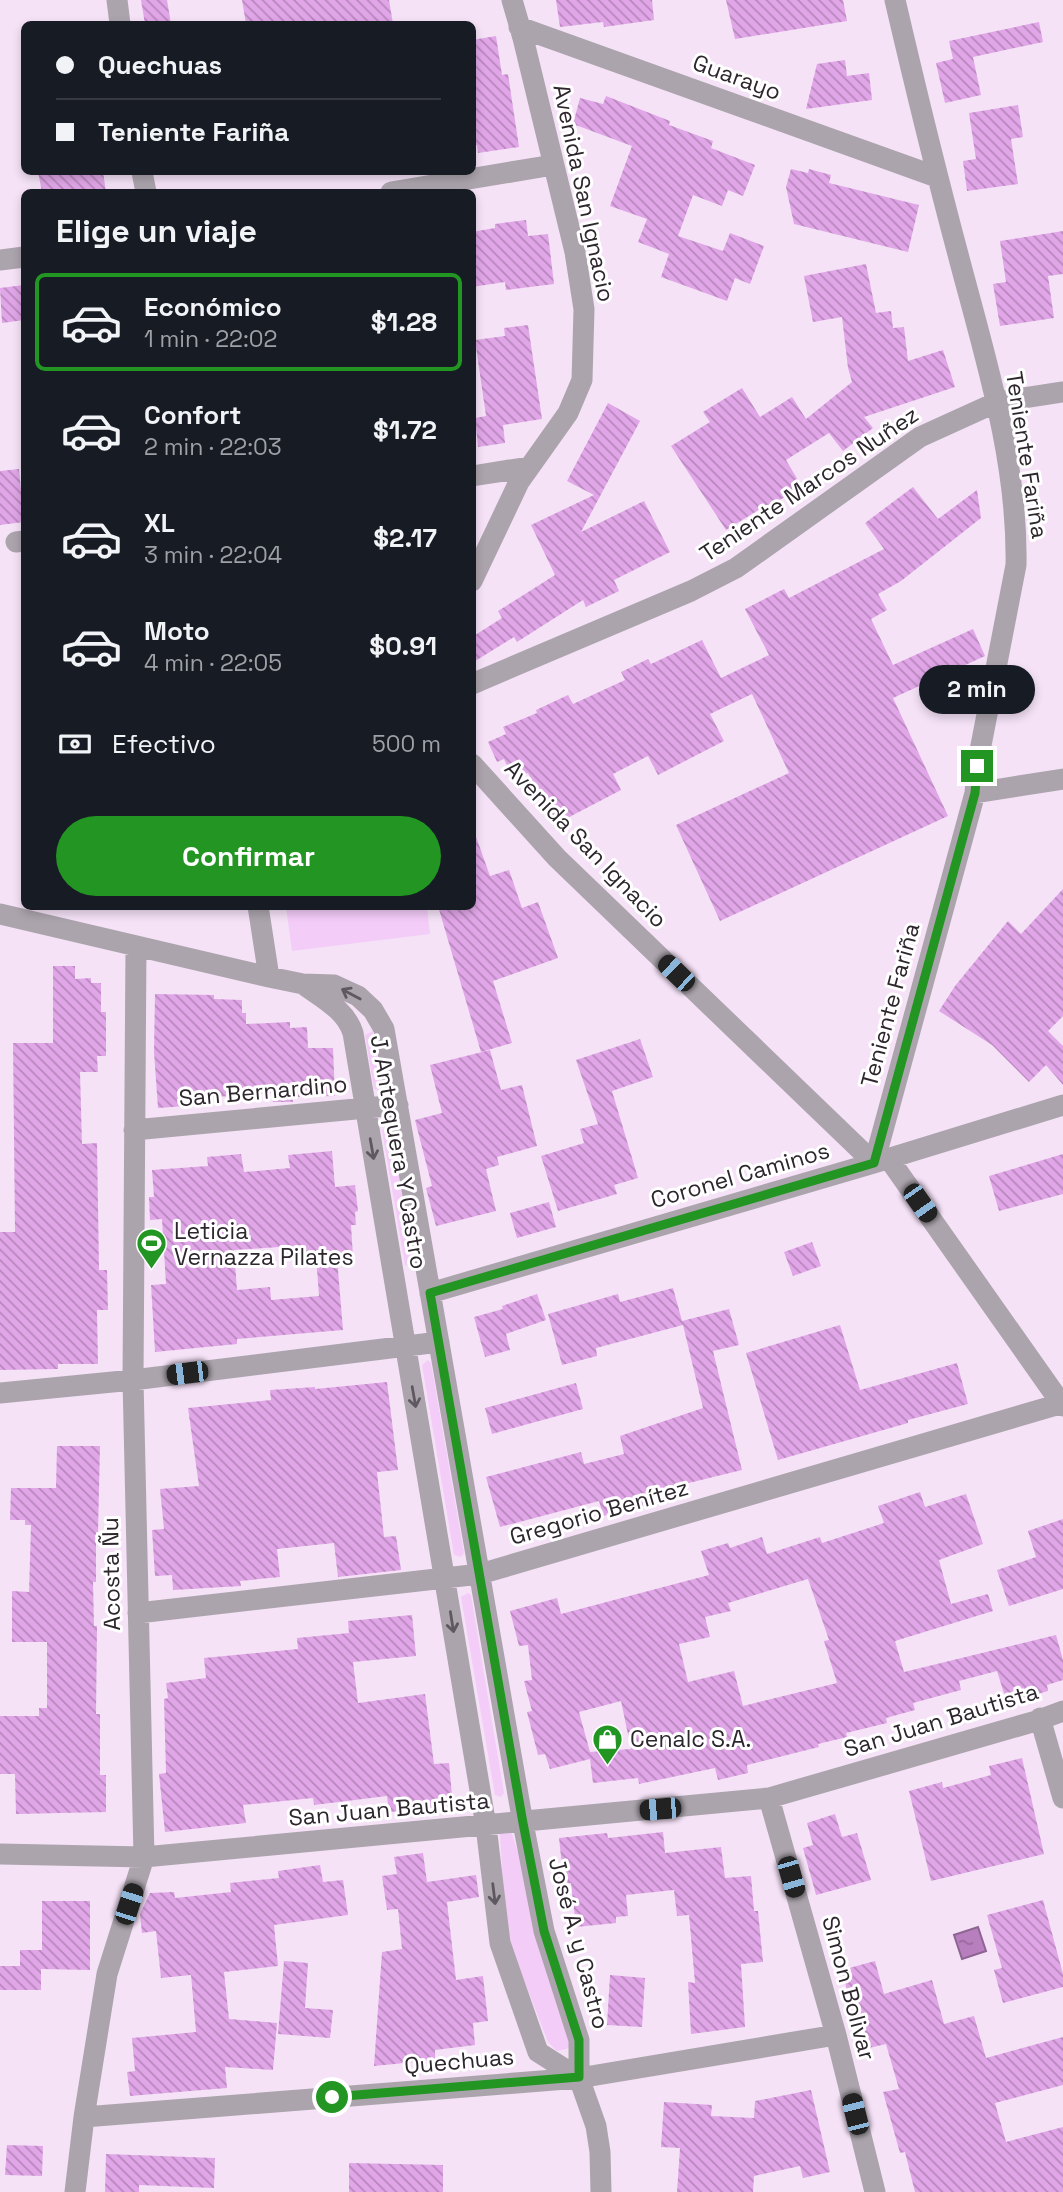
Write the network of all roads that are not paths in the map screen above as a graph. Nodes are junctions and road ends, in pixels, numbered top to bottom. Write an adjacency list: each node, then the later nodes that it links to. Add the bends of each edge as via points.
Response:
1 (117, 0): 4 (street)
2 (512, 0): 5 (street, Avenida San Ignacio)
3 (895, 0): 7 (street, Teniente Fariña)
4 (120, 21)
5 (519, 27): 6 (street, Avenida San Ignacio); 7 (street, Guarayo)
6 (553, 165): 8 (street); 13 (street, Avenida San Ignacio, via 584,309 582,380 568,413)
7 (937, 177): 12 (street, Teniente Fariña)
8 (409, 189)
9 (21, 257): 10 (street)
10 (0, 260)
11 (1063, 391): 12 (street, Teniente Marcos Nuñez)
12 (997, 402): 16 (street, Teniente Marcos Nuñez, via 920,437 736,568); 19 (street, Teniente Fariña, via 1015,524 1016,565)
13 (529, 467): 14 (street); 15 (street, Avenida San Ignacio)
14 (476, 475)
15 (476, 573)
16 (476, 682)
17 (476, 768): 29 (street, Avenida San Ignacio, via 557,858)
18 (1063, 779): 19 (street)
19 (975, 793): 29 (street, Teniente Fariña)
20 (259, 910): 23 (street)
21 (0, 914): 22 (street, J. Antequera Y Castro)
22 (136, 946): 23 (street, J. Antequera Y Castro); 28 (street, Acosta Ñu)
23 (269, 977): 24 (street, J. Antequera Y Castro)
24 (303, 984): 25 (street, J. Antequera Y Castro, one-way to 24, via 384,1029 373,1010 358,996 334,985); 27 (street, J. Antequera Y Castro, via 350,1022)
25 (398, 1105): 27 (street, San Bernardino); 30 (street, J. Antequera Y Castro)
26 (1063, 1105): 29 (street, Coronel Caminos)
27 (365, 1108): 28 (street, San Bernardino); 32 (street, J. Antequera Y Castro, one-way to 32)
28 (134, 1130): 33 (street, Acosta Ñu)
29 (881, 1161): 30 (street, Coronel Caminos); 35 (street, Avenida San Ignacio)
30 (430, 1293): 31 (street, J. Antequera Y Castro)
31 (439, 1342): 32 (street); 36 (street, J. Antequera Y Castro)
32 (405, 1346): 33 (street); 37 (street, J. Antequera Y Castro, one-way to 37)
33 (133, 1380): 34 (street); 38 (street, Acosta Ñu)
34 (0, 1393)
35 (1062, 1404): 36 (street, Gregorio Benítez)
36 (480, 1574): 37 (street, Gregorio Benítez); 43 (street, J. Antequera Y Castro)
37 (444, 1578): 38 (street, Gregorio Benítez); 44 (street, J. Antequera Y Castro, one-way to 44)
38 (138, 1613): 46 (street, Acosta Ñu)
39 (1063, 1711): 40 (street, San Juan Bautista)
40 (1040, 1718): 41 (street, San Juan Bautista); 42 (street)
41 (769, 1798): 43 (street, San Juan Bautista); 47 (street, Simon Bolivar)
42 (1063, 1798)
43 (523, 1823): 44 (street, San Juan Bautista); 48 (street, José A. y Castro, via 544,1931 579,2040)
44 (486, 1826): 46 (street, San Juan Bautista); 48 (street, J. Antequera Y Castro, one-way to 48, via 500,1943 538,2052)
45 (0, 1854): 46 (street, San Juan Bautista)
46 (144, 1857): 49 (street, Acosta Ñu, via 107,1974)
47 (836, 2035): 48 (street, Quechuas); 52 (street, Simon Bolivar)
48 (579, 2077): 49 (street, Quechuas); 51 (street, via 596,2126)
49 (84, 2117): 50 (street, Acosta Ñu)
50 (75, 2192)
51 (601, 2192)
52 (875, 2192)

